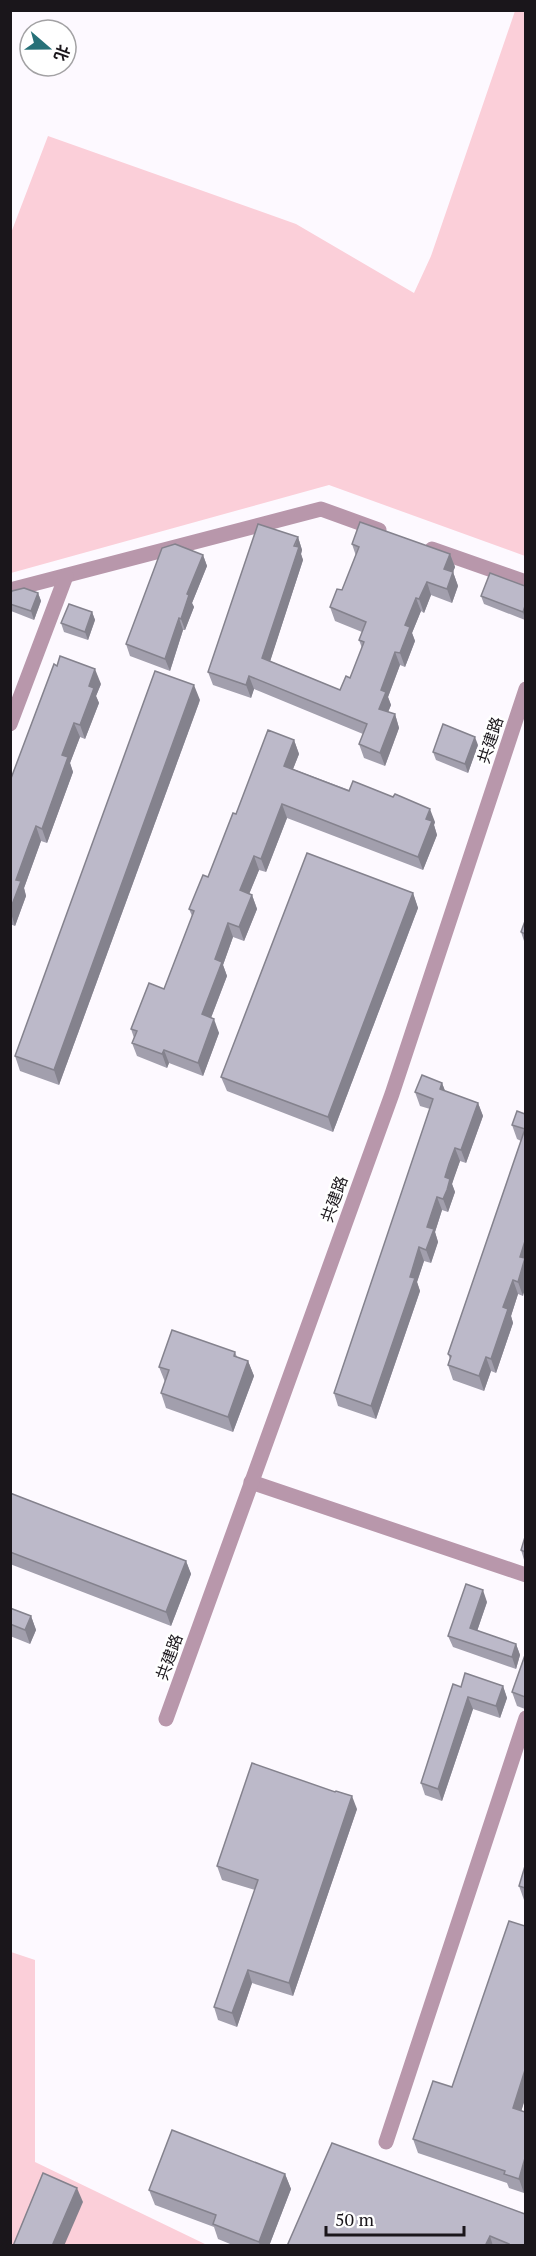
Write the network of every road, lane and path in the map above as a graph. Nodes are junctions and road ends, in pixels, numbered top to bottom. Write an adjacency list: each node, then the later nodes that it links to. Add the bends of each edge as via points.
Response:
1 (396, 536): 3 (street, via 321,509)
2 (418, 544): 4 (street)
3 (66, 576): 5 (street); 7 (street)
4 (525, 582)
5 (10, 590)
6 (525, 689): 8 (street, 共建路, via 392,1094)
7 (10, 724)
8 (251, 1482): 9 (street); 11 (street, 共建路)
9 (525, 1575)
10 (525, 1718): 12 (street)
11 (166, 1719)
12 (386, 2142)

